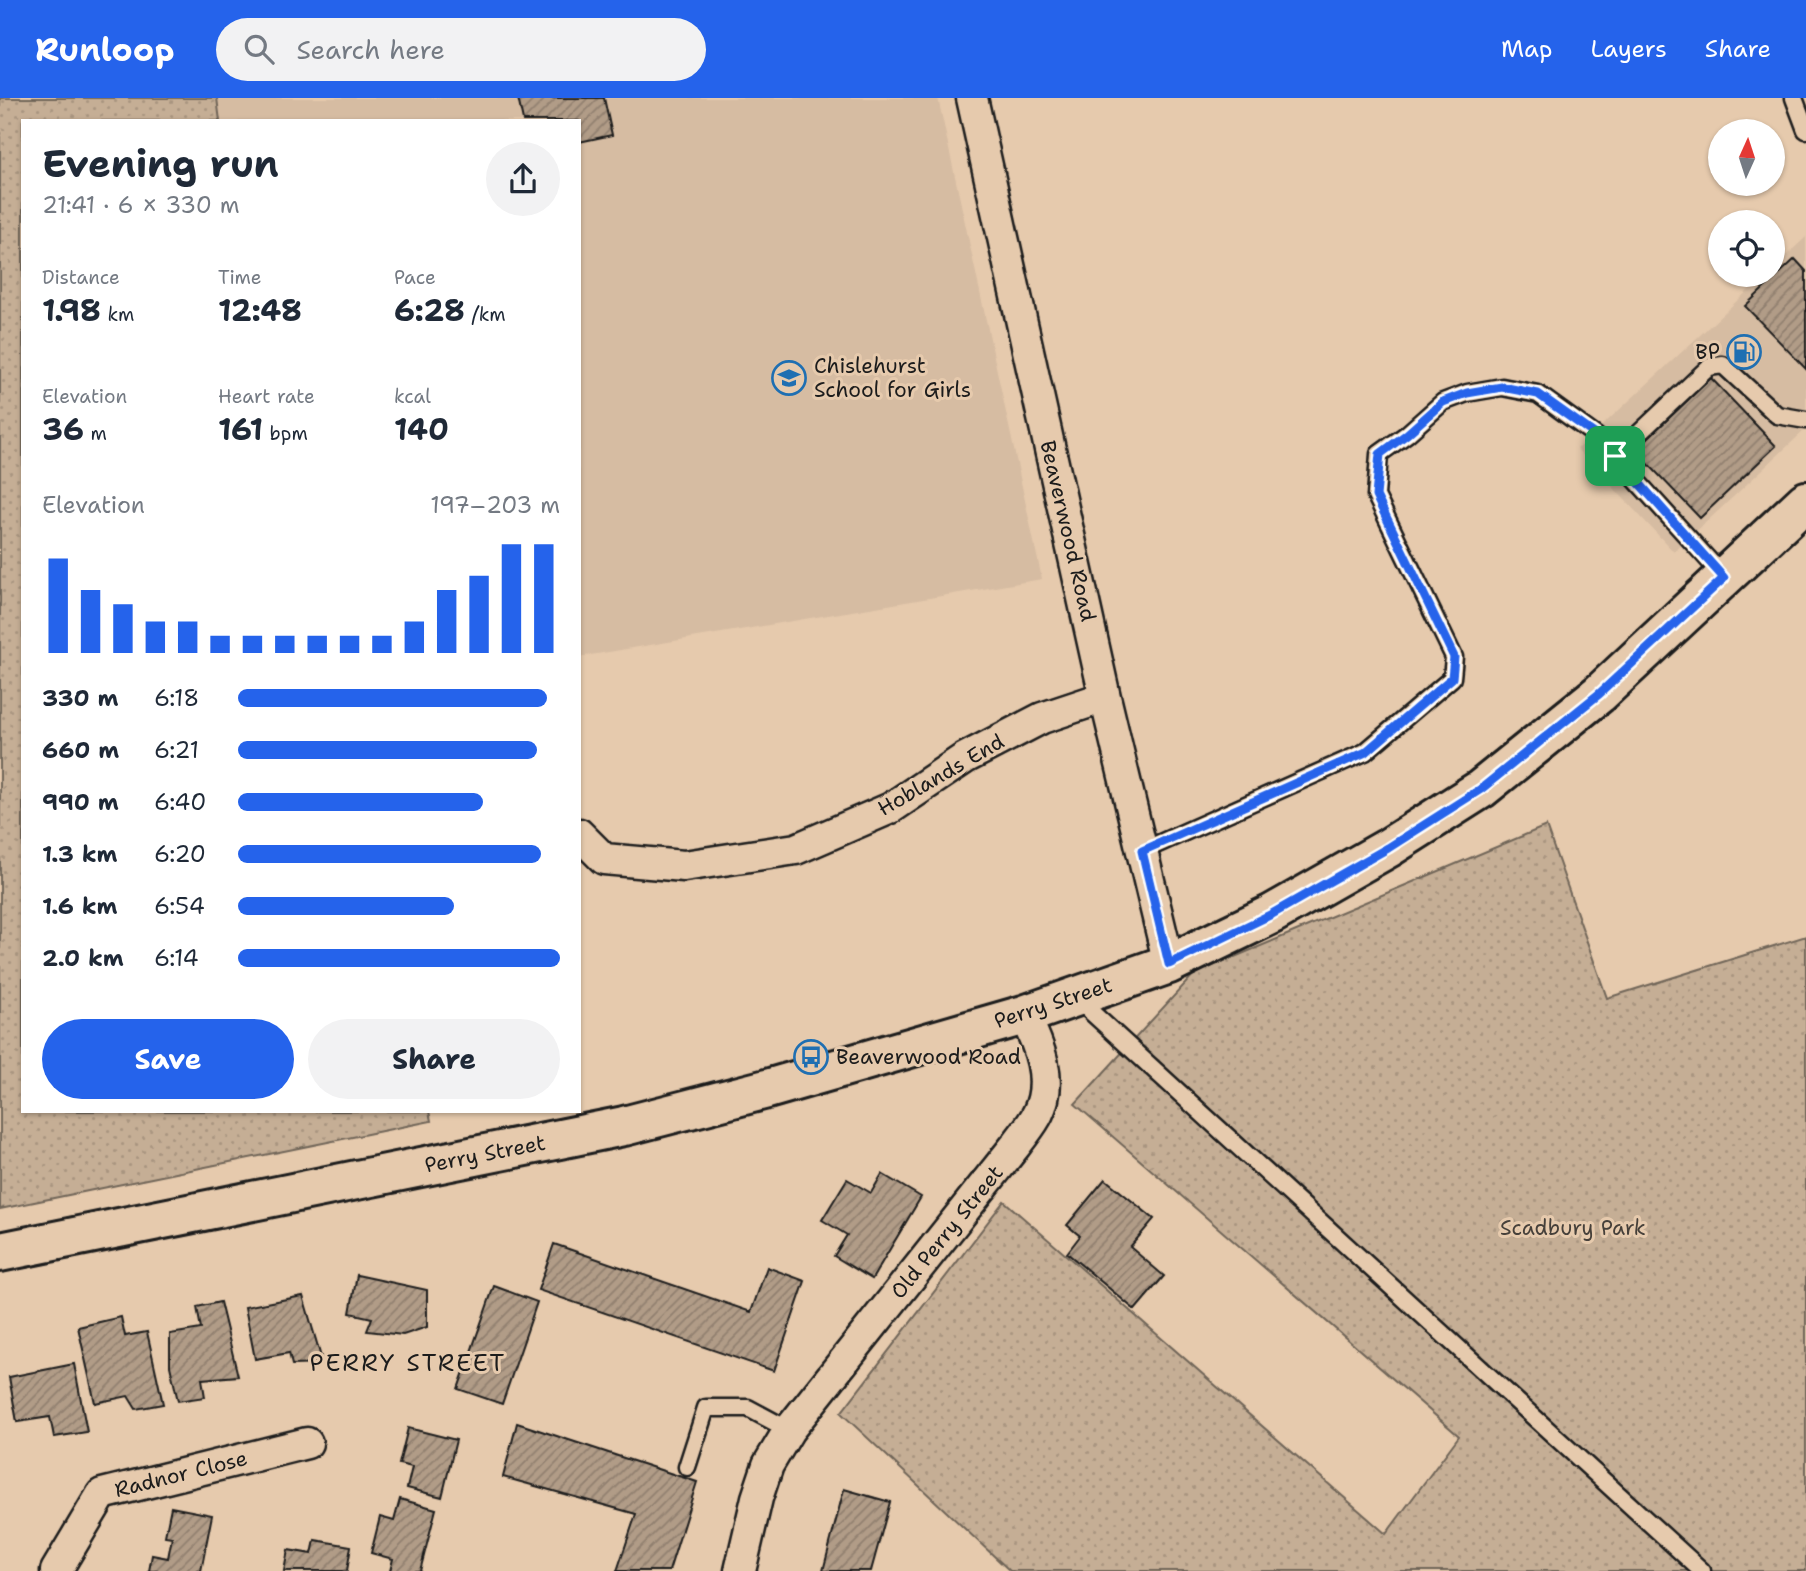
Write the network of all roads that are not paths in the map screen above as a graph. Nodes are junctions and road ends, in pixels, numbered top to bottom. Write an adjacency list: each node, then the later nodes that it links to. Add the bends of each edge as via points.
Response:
1 (972, 98): 8 (street, Beaverwood Road)
2 (1794, 98): 3 (lane)
3 (1806, 130)
4 (1806, 420): 5 (lane, via 1777,415 1723,365 1717,365)
5 (1615, 456): 7 (lane); 10 (lane, via 1597,436 1538,394 1502,387 1443,402 1380,454 1376,496 1454,657 1452,678 1366,752)
6 (1806, 501): 7 (main road, Perry Street)
7 (1724, 578): 11 (main road, Perry Street, via 1599,694 1481,789 1272,914)
8 (1105, 697): 9 (street, Hoblands End, via 1042,719 965,758 891,808 796,849 684,866 604,859); 10 (street, Beaverwood Road)
9 (581, 836)
10 (1142, 851): 11 (street, Beaverwood Road)
11 (1169, 964): 12 (main road, Perry Street)
12 (1075, 997): 13 (main road, Perry Street); 20 (lane)
13 (1024, 1014): 14 (main road, Perry Street, via 624,1126); 15 (street, Old Perry Street, via 1038,1043 1046,1079 1039,1113)
14 (0, 1252)
15 (789, 1430): 17 (lane, via 748,1408 706,1408); 19 (street, Old Perry Street, via 768,1465)
16 (307, 1443): 18 (street, Radnor Close, via 102,1493)
17 (687, 1467)
18 (57, 1571)
19 (740, 1571)
20 (1702, 1571)

